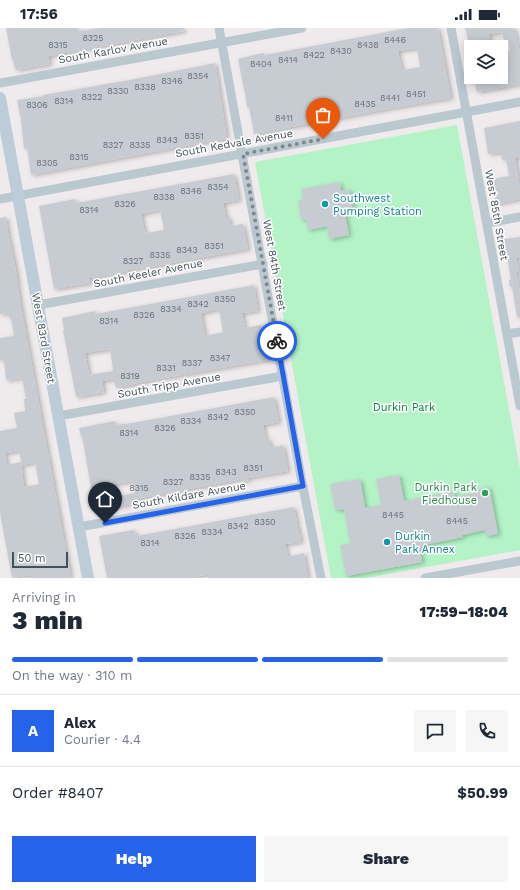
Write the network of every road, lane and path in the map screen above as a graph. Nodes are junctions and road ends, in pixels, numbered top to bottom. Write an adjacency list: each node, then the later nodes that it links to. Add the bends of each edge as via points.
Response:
1 (220, 28): 4 (street, West 84th Street)
2 (302, 28): 4 (street, South Karlov Avenue)
3 (451, 28): 8 (street, West 85th Street)
4 (222, 43): 5 (street, South Karlov Avenue); 9 (street, West 84th Street)
5 (0, 83)
6 (0, 98): 10 (street, West 83rd Street)
7 (520, 102): 8 (street, South Kedvale Avenue)
8 (467, 112): 9 (street, South Kedvale Avenue); 13 (street, West 85th Street)
9 (243, 154): 10 (street, South Kedvale Avenue); 14 (street, West 84th Street)
10 (18, 195): 11 (street, South Kedvale Avenue); 15 (street, West 83rd Street)
11 (0, 198)
12 (520, 217): 13 (street)
13 (487, 223): 17 (street, West 85th Street)
14 (263, 264): 15 (street, South Keeler Avenue); 18 (street, West 84th Street)
15 (38, 305): 20 (street, West 83rd Street)
16 (520, 332): 17 (street)
17 (507, 334): 19 (street, West 85th Street)
18 (283, 376): 20 (street, South Tripp Avenue); 21 (street, West 84th Street)
19 (520, 406)
20 (58, 416): 22 (street, West 83rd Street)
21 (303, 486): 22 (street, South Kildare Avenue); 25 (street, West 84th Street)
22 (79, 527): 24 (street, West 83rd Street)
23 (520, 561): 26 (street)
24 (88, 578)
25 (321, 578)
26 (425, 578)

